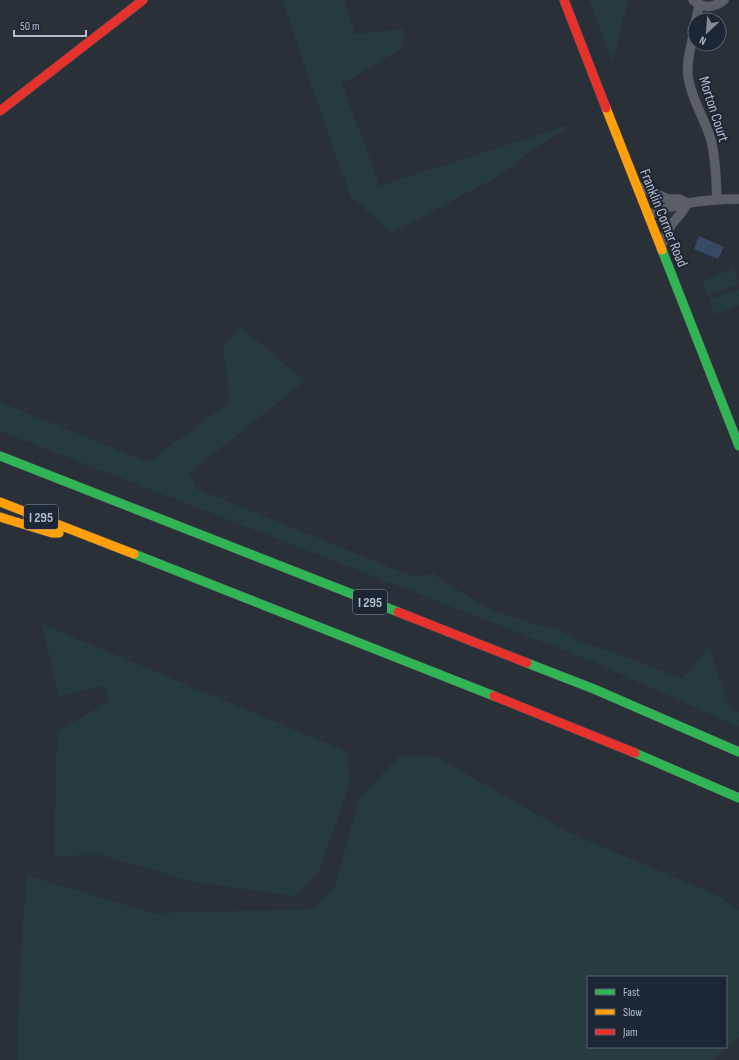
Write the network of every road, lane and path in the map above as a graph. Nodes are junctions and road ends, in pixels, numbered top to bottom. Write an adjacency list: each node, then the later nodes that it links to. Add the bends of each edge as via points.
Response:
1 (143, 0): 6 (main road)
2 (564, 0): 7 (main road, Franklin Corner Road)
3 (724, 0): 4 (street, via 712,7 705,7)
4 (696, 2)
5 (690, 52): 8 (street, Morton Court, via 688,63 690,86 711,141)
6 (0, 111)
7 (636, 186): 10 (street, via 668,199 679,199); 11 (main road, Franklin Corner Road)
8 (717, 199): 9 (street); 10 (street)
9 (739, 199)
10 (688, 203): 11 (street, via 669,206); 12 (street, via 684,212 669,228)
11 (648, 215): 12 (main road, Franklin Corner Road)
12 (661, 249): 13 (main road, Franklin Corner Road)
13 (739, 446)
14 (0, 456): 18 (main road, I 295, via 594,689)
15 (0, 502): 17 (main road, I 295)
16 (0, 517): 17 (main road, via 52,533)
17 (82, 533): 19 (main road, I 295, via 564,723)
18 (739, 752)
19 (739, 798)

